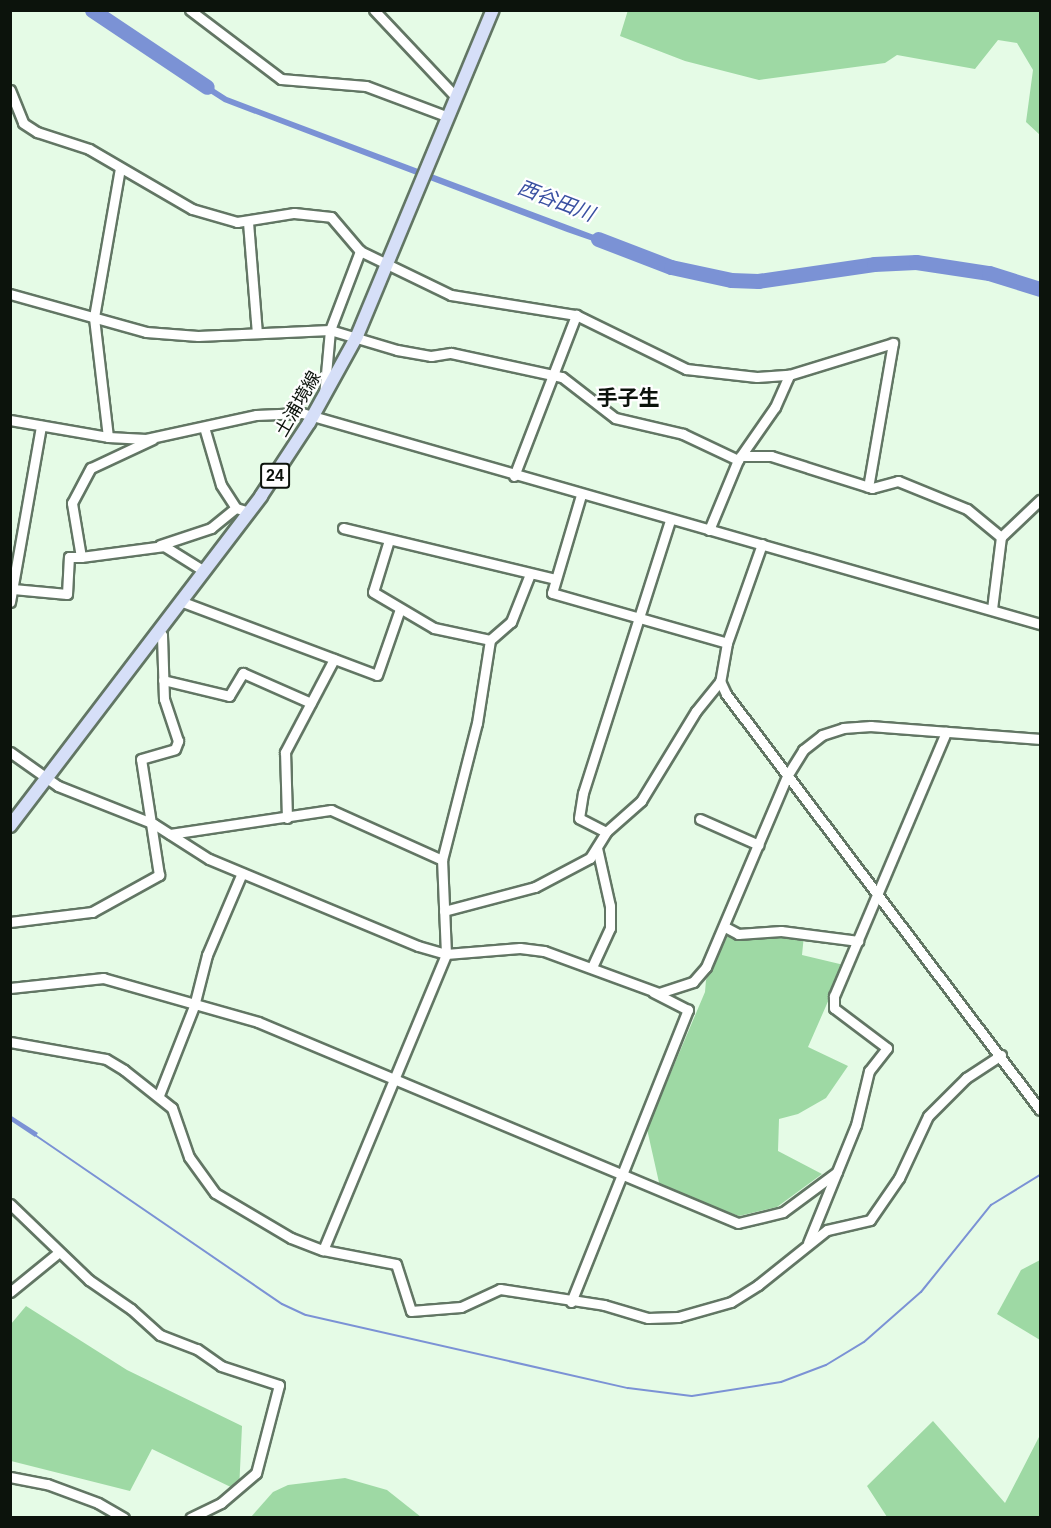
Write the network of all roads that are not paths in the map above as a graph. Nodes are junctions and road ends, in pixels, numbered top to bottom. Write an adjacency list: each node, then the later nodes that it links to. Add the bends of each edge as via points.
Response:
1 (190, 10): 6 (street, via 281,79 366,86)
2 (374, 10): 5 (street)
3 (493, 10): 5 (main road, 土浦境線 / 24)
4 (10, 90): 7 (street, via 23,123 37,132 89,149)
5 (455, 96): 6 (main road, 土浦境線 / 24)
6 (446, 116): 10 (main road, 土浦境線 / 24)
7 (120, 168): 8 (street, via 188,207); 13 (street)
8 (248, 222): 9 (street, via 294,213 331,217); 15 (street)
9 (360, 251): 10 (street); 14 (street)
10 (387, 264): 12 (street, via 451,295); 16 (main road, 土浦境線 / 24)
11 (10, 294): 13 (street)
12 (576, 315): 17 (street); 18 (street, via 686,369)
13 (94, 317): 15 (street, via 168,335); 24 (street)
14 (330, 330): 15 (street); 16 (street); 19 (street)
15 (257, 333)
16 (357, 336): 17 (street, via 397,350 431,356 451,353); 19 (main road, 土浦境線 / 24)
17 (553, 375): 26 (street, via 562,377 615,418 683,434); 27 (street)
18 (789, 375): 26 (street, via 775,407); 28 (street, via 893,343)
19 (324, 396): 20 (main road, 土浦境線 / 24)
20 (313, 416): 23 (street, via 272,413); 27 (street); 32 (main road, 土浦境線 / 24)
21 (10, 420): 22 (street)
22 (41, 426): 24 (street); 44 (street)
23 (204, 427): 25 (street); 31 (street, via 220,485)
24 (108, 437): 25 (street)
25 (153, 439): 40 (street, via 91,468 72,503)
26 (739, 458): 28 (street, via 771,456); 35 (street)
27 (514, 476): 29 (street)
28 (868, 487): 36 (street, via 898,481 968,509)
29 (581, 495): 33 (street); 43 (street)
30 (1041, 500): 36 (street)
31 (236, 507): 32 (street); 39 (street, via 211,528)
32 (249, 512): 41 (main road, 土浦境線 / 24)
33 (670, 520): 35 (street); 49 (street)
34 (344, 528): 37 (street)
35 (709, 530): 38 (street)
36 (1001, 537): 48 (street)
37 (389, 540): 42 (street); 47 (street, via 373,592)
38 (762, 544): 48 (street); 53 (street)
39 (159, 546): 40 (street); 41 (street, via 173,550)
40 (81, 557): 44 (street, via 69,557 67,594)
41 (204, 571): 45 (main road, 土浦境線 / 24)
42 (530, 574): 43 (street); 52 (street, via 512,622)
43 (555, 579): 49 (street, via 552,593)
44 (13, 589): 46 (street)
45 (180, 601): 51 (main road, 土浦境線 / 24); 54 (street)
46 (10, 602)
47 (400, 609): 52 (street, via 434,628); 54 (street, via 377,675)
48 (992, 609): 50 (street)
49 (638, 618): 53 (street); 67 (street, via 583,793 579,818)
50 (1041, 624)
51 (157, 632): 55 (street, via 162,636); 62 (main road, 土浦境線 / 24)
52 (490, 640): 71 (street, via 477,723)
53 (727, 643): 56 (street)
54 (334, 659): 57 (street)
55 (163, 680): 57 (street, via 229,696 243,673); 65 (street, via 164,699 178,741 175,749 141,759)
56 (720, 681): 61 (street); 67 (street, via 696,711 641,801)
57 (311, 704): 63 (street, via 285,752)
58 (946, 732): 59 (street); 61 (street, via 871,726 843,728 822,735 803,750); 73 (street)
59 (1041, 739)
60 (10, 752): 62 (street)
61 (788, 776): 69 (street); 73 (street)
62 (47, 779): 65 (street); 66 (main road, 土浦境線 / 24)
63 (287, 818): 68 (street); 71 (street, via 331,810)
64 (700, 819): 69 (street)
65 (154, 824): 68 (street); 75 (street, via 160,870 156,879 92,912)
66 (10, 826)
67 (606, 832): 70 (street)
68 (170, 834): 72 (street, via 209,859)
69 (759, 845): 76 (street)
70 (597, 848): 74 (street, via 590,858 535,887); 79 (street, via 610,906 610,928)
71 (442, 860): 74 (street)
72 (242, 873): 78 (street); 82 (street, via 207,955)
73 (878, 895): 77 (street); 84 (street)
74 (444, 911): 78 (street)
75 (10, 922)
76 (725, 927): 77 (street, via 738,934 781,931); 81 (street, via 706,967 693,982 673,990)
77 (858, 941): 88 (street, via 834,996 834,1008 887,1048 869,1071 856,1125)
78 (446, 954): 79 (street, via 520,948 544,951); 85 (street)
79 (592, 967): 81 (street)
80 (10, 988): 82 (street, via 103,978)
81 (652, 991): 89 (street, via 688,1010)
82 (194, 1006): 85 (street, via 258,1022); 86 (street)
83 (10, 1042): 86 (street, via 105,1059)
84 (1001, 1054): 87 (street); 91 (street, via 966,1078 928,1116 899,1178 870,1220 828,1230)
85 (391, 1080): 89 (street); 92 (street)
86 (159, 1095): 92 (street, via 177,1115 179,1134 189,1157 215,1193 263,1224)
87 (1041, 1110)
88 (837, 1172): 89 (street, via 783,1212 738,1223); 91 (street)
89 (623, 1176): 95 (street)
90 (10, 1203): 93 (street)
91 (807, 1246): 95 (street, via 731,1302 680,1317 648,1318 604,1305)
92 (323, 1250): 95 (street, via 396,1264 411,1311 461,1308 500,1289)
93 (59, 1252): 94 (street); 98 (street, via 160,1335 197,1349 221,1366 279,1385 256,1473 221,1503)
94 (10, 1292)
95 (571, 1302)
96 (10, 1477): 97 (street, via 47,1484 98,1503)
97 (124, 1518)
98 (190, 1518)

